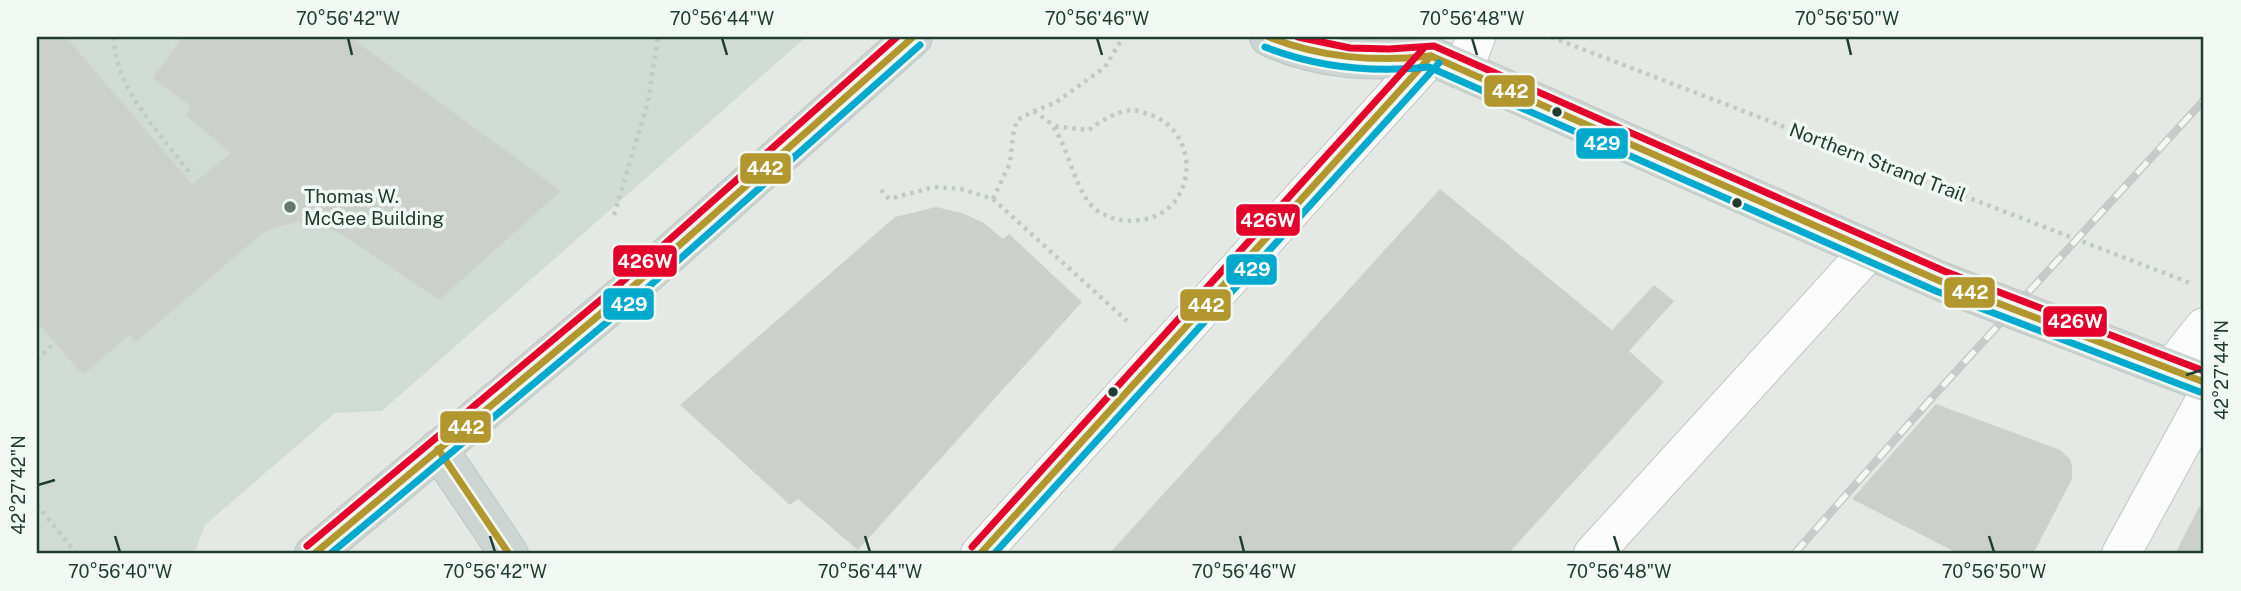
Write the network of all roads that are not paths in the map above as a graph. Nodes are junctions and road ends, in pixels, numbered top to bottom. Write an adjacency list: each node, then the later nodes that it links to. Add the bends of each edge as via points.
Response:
1 (913, 37): 8 (main road, via 629,290)
2 (1269, 37): 3 (main road, via 1300,49 1351,59 1403,60)
3 (1448, 50): 4 (main road); 11 (street)
4 (1869, 251): 6 (main road); 12 (street)
5 (2204, 327): 6 (street)
6 (2187, 375)
7 (2204, 402): 13 (street)
8 (438, 449): 9 (main road); 10 (main road)
9 (314, 554)
10 (509, 554)
11 (980, 554)
12 (1593, 554)
13 (2121, 554)

